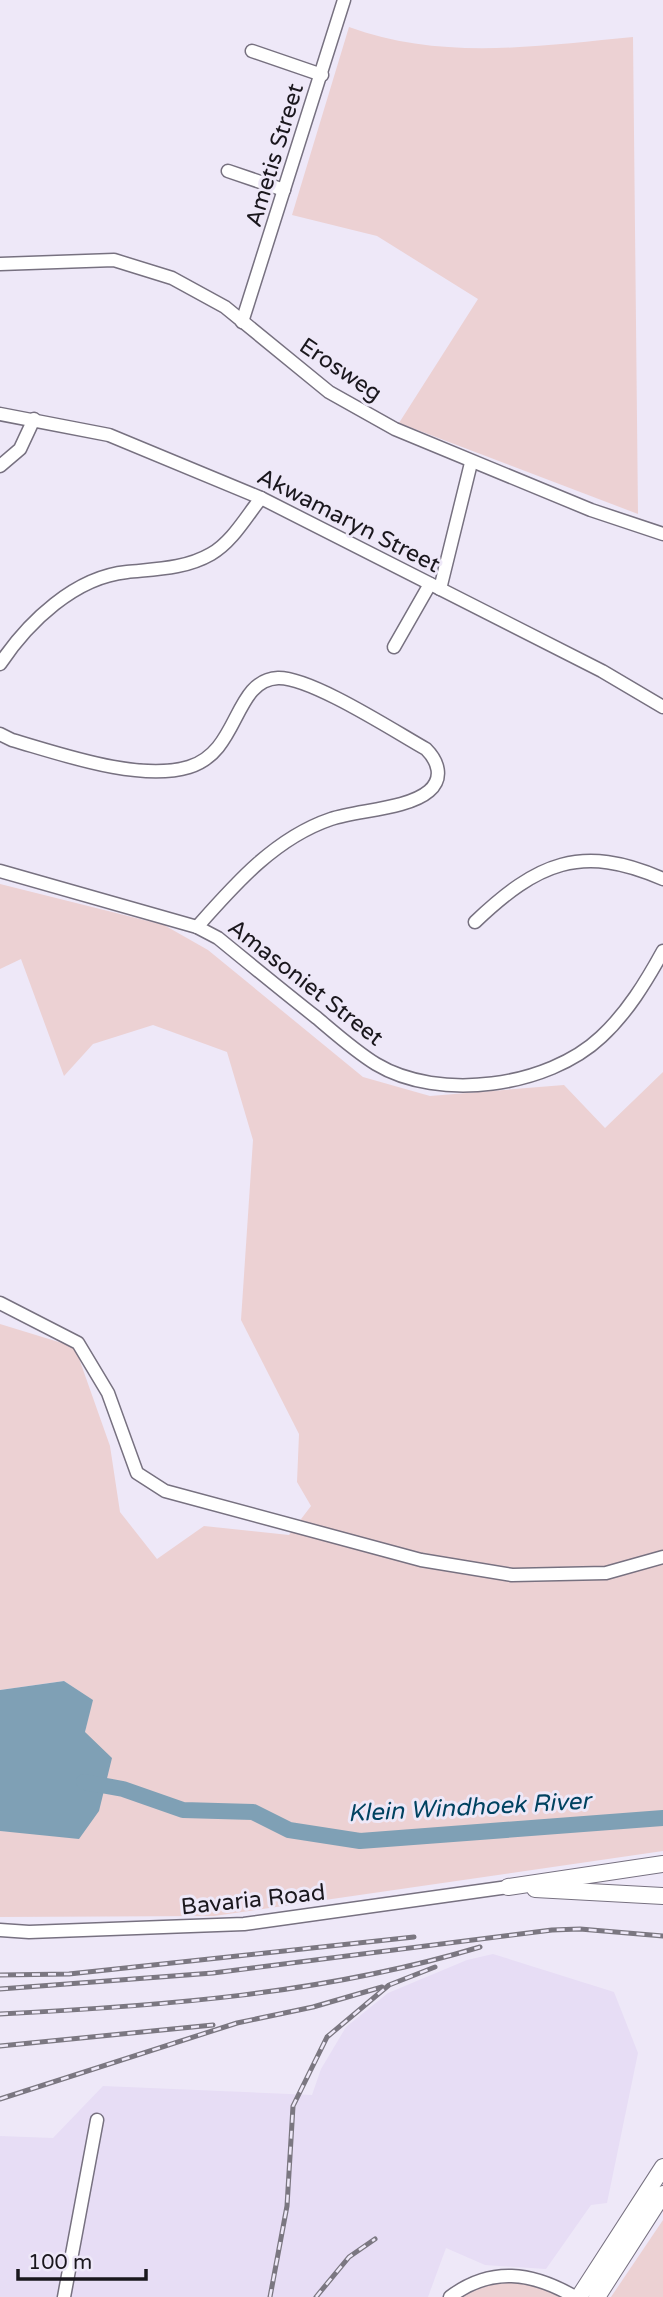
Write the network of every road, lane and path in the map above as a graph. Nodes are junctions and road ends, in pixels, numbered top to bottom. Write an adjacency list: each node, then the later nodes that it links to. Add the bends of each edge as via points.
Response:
1 (344, 0): 3 (street, Ametis Street)
2 (252, 51): 3 (street)
3 (321, 75): 5 (street, Ametis Street)
4 (228, 171): 5 (street)
5 (284, 190): 7 (street, Ametis Street)
6 (0, 264): 7 (street, Erosweg, via 83,260 130,264 206,294)
7 (243, 322): 10 (street, Erosweg, via 341,400)
8 (0, 414): 9 (street, Akwamaryn Street)
9 (34, 419): 11 (street, via 20,450); 12 (street, Akwamaryn Street, via 95,430 138,444)
10 (471, 463): 13 (street, Erosweg); 14 (street)
11 (0, 466)
12 (261, 498): 14 (street, Akwamaryn Street); 16 (street, via 210,555 188,564 110,575 84,585 36,621)
13 (663, 534)
14 (435, 587): 15 (street); 17 (street, Akwamaryn Street)
15 (394, 647)
16 (0, 664)
17 (663, 706)
18 (0, 734): 22 (street, via 125,768 188,767 215,754 249,693 277,678 305,684 432,755 438,779 423,795 331,819 290,838)
19 (0, 871): 22 (street, Amasoniet Street)
20 (663, 879): 21 (street, via 619,862 582,859 512,887)
21 (475, 922)
22 (197, 926): 23 (street, Amasoniet Street, via 377,1064 411,1077 469,1085 514,1080 566,1061 601,1038 632,1003)
23 (663, 951)
24 (0, 1303): 25 (street, via 78,1343 108,1393 137,1473 165,1491 421,1560 512,1575 606,1573)
25 (663, 1557)
26 (663, 1864): 27 (main road)
27 (508, 1887): 28 (main road); 29 (street, Bavaria Road, via 244,1924 29,1933)
28 (663, 1896)
29 (0, 1930)
30 (97, 2120): 34 (street)
31 (663, 2167): 33 (main road)
32 (663, 2194): 33 (main road)
33 (584, 2295): 35 (street, via 532,2276 501,2275 466,2286)
34 (64, 2297)
35 (450, 2297)

